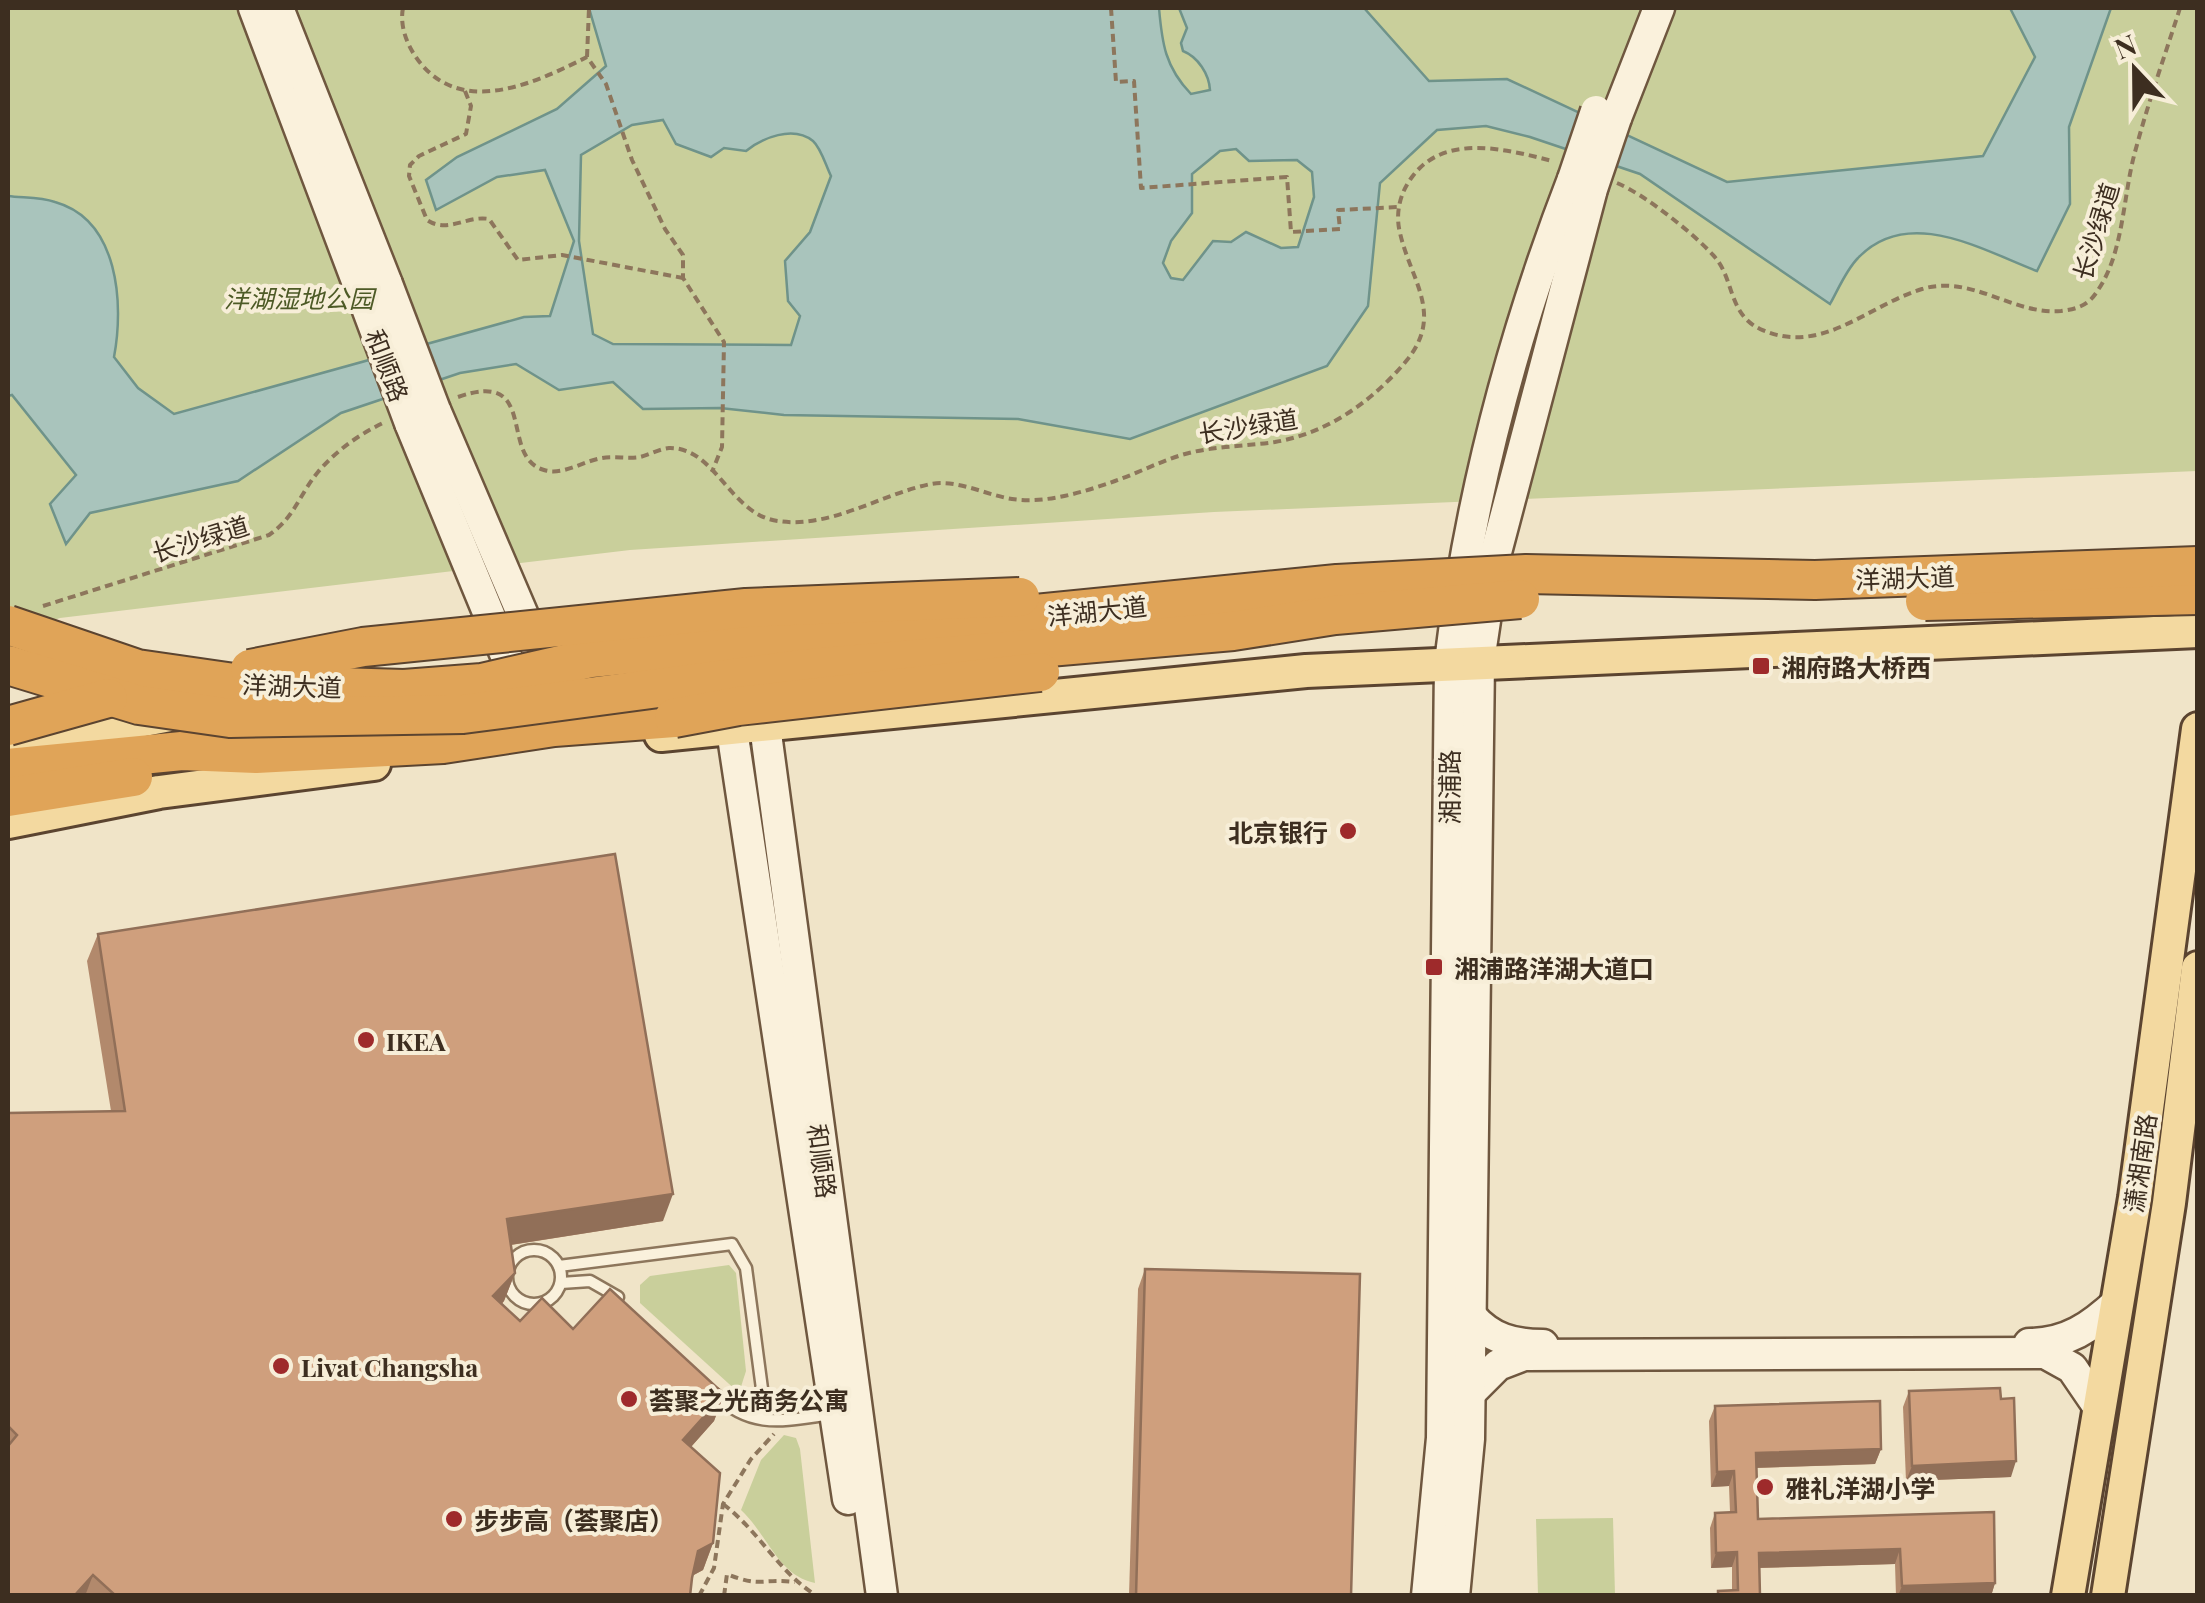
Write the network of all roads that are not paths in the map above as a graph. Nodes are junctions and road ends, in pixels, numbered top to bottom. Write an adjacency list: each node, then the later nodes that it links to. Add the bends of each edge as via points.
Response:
1 (254, 8): 6 (main road, 和顺路)
2 (278, 8): 6 (main road, 和顺路)
3 (1638, 8): 5 (main road, 湘浦路)
4 (1660, 8): 5 (main road, 湘浦路)
5 (1606, 115): 7 (main road, 湘浦路, bridge, via 1580,176)
6 (375, 290): 14 (main road, 和顺路, bridge)
7 (1478, 561): 8 (main road); 14 (main road, via 810,622); 15 (main road, 湘浦路)
8 (2198, 565): 9 (highway, 洋湖大道, bridge, via 1814,580 1526,574)
9 (1247, 593): 11 (highway, 洋湖大道, bridge, via 592,658 482,683 404,689 241,684 137,669); 17 (highway, bridge, via 864,600 457,636 171,684)
10 (2198, 594): 12 (highway, 洋湖大道, bridge, via 1828,603 1530,598)
11 (23, 616)
12 (1233, 631): 16 (highway, 洋湖大道, bridge, via 800,669 463,714 312,720 230,718 139,705); 21 (highway, bridge, via 1165,650 888,692 443,744)
13 (2198, 631): 15 (main road)
14 (525, 659): 20 (main road, via 269,696)
15 (1464, 662): 18 (main road, via 1306,671); 30 (main road, 湘浦路); 38 (main road, 湘浦路, via 1442,1438)
16 (8, 665)
17 (8, 726)
18 (748, 728): 24 (main road, via 349,766 159,792); 34 (main road, 和顺路); 37 (main road, 和顺路)
19 (2198, 729): 28 (main road, 潇湘南路)
20 (8, 746)
21 (256, 754): 22 (highway, via 182,751); 23 (highway)
22 (8, 768)
23 (8, 796)
24 (8, 822)
25 (2198, 968): 41 (main road, 潇湘南路)
26 (559, 1266): 27 (lane); 27 (lane, via 547,1254 522,1254 510,1265 508,1282 517,1298 534,1304 551,1298); 35 (lane, via 732,1244 746,1268)
27 (561, 1283): 29 (lane, via 590,1281)
28 (2118, 1302): 30 (main road, via 2083,1331 2050,1344 1523,1344 1492,1336); 33 (main road, 潇湘南路)
29 (632, 1310)
30 (1471, 1316): 32 (main road, 湘浦路)
31 (700, 1380): 35 (lane, via 747,1418)
32 (1470, 1393): 33 (main road, via 1498,1365 1524,1354 2045,1353 2072,1368); 39 (main road, 湘浦路)
33 (2100, 1410): 40 (main road, 潇湘南路)
34 (834, 1414): 35 (lane); 36 (main road, 和顺路)
35 (766, 1419)
36 (864, 1596)
37 (882, 1596)
38 (1427, 1596)
39 (1454, 1596)
40 (2068, 1596)
41 (2108, 1596)

